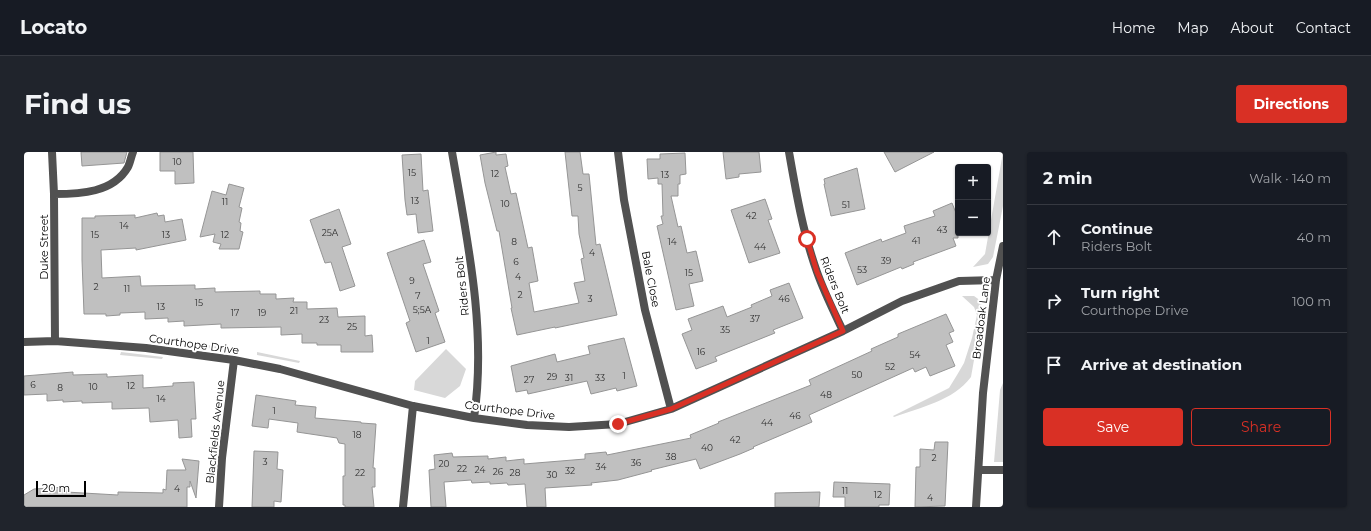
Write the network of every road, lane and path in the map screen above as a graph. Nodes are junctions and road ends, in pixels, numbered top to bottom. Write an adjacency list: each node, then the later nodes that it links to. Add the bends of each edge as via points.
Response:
1 (52, 152): 6 (street, Duke Street)
2 (133, 152): 6 (street, via 128,167 118,180 100,189 78,194)
3 (452, 152): 15 (street, Riders Bolt, via 468,244 478,331 477,399)
4 (618, 152): 14 (street, Bale Close, via 624,200 646,310)
5 (789, 152): 9 (street, Riders Bolt, via 795,188 817,272)
6 (54, 194): 10 (street, Duke Street)
7 (1003, 246): 8 (street, Broadoak Lane)
8 (996, 280): 9 (street, Courthope Drive, via 959,281 902,301); 16 (street, Broadoak Lane, via 983,393)
9 (843, 331): 14 (street, Courthope Drive)
10 (55, 341): 11 (street, Courthope Drive); 12 (street, Courthope Drive, via 146,348)
11 (24, 342)
12 (234, 360): 13 (street, Courthope Drive, via 280,369); 18 (street, Blackfields Avenue)
13 (413, 406): 15 (street, Courthope Drive); 19 (street)
14 (671, 409): 15 (street, Courthope Drive, via 618,424 569,427)
15 (474, 418)
16 (979, 470): 17 (street); 20 (street, Broadoak Lane)
17 (1003, 470)
18 (219, 507)
19 (403, 507)
20 (976, 507)

